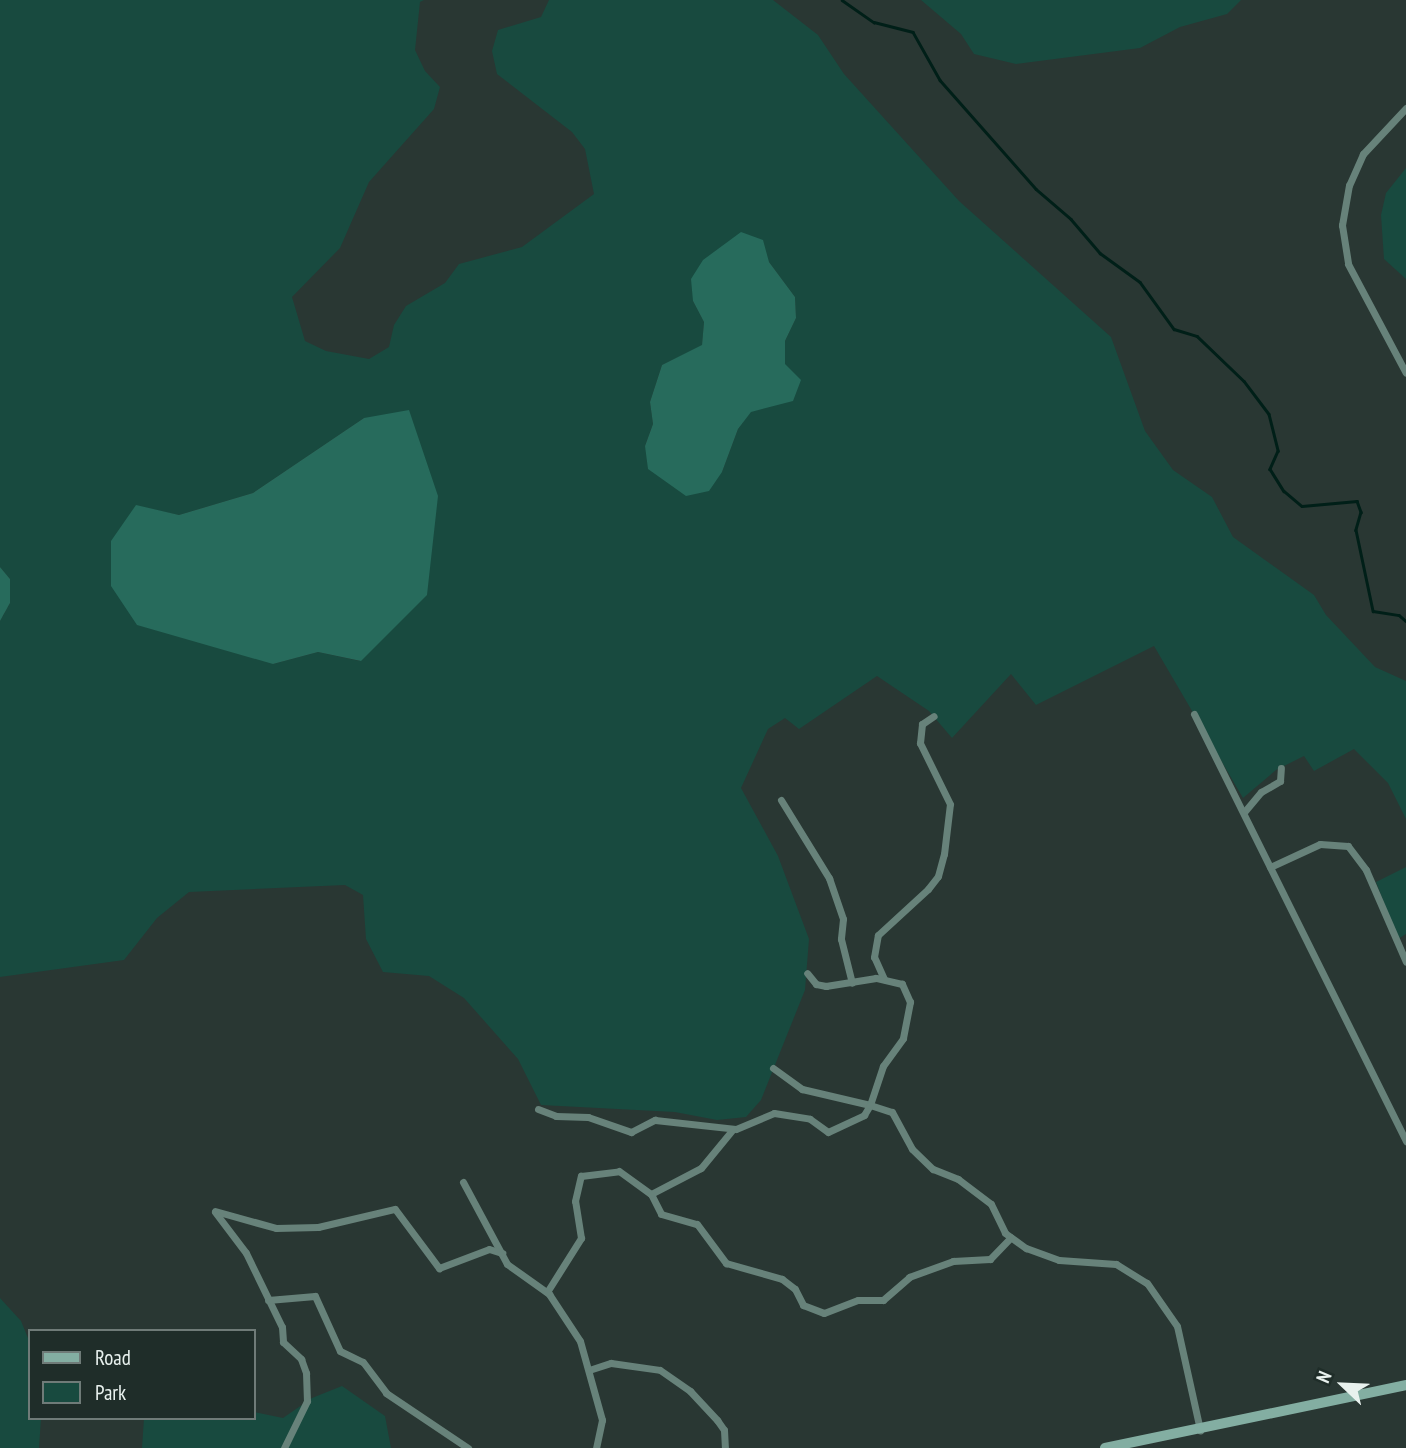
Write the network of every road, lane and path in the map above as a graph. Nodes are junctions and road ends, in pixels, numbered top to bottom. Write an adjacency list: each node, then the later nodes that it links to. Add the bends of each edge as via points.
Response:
1 (1406, 108): 2 (street, via 1363,154 1349,185 1342,225 1348,264)
2 (1406, 373)
3 (1194, 714): 7 (street)
4 (934, 716): 11 (street, via 922,724 920,743 950,804 944,855 938,876 928,889 878,935 874,957)
5 (1281, 768): 7 (street, via 1280,781 1261,792)
6 (781, 800): 12 (street, via 829,878 843,919 841,939)
7 (1245, 811): 8 (street)
8 (1270, 867): 9 (street, via 1320,844 1348,846 1366,870); 17 (street)
9 (1406, 962)
10 (807, 973): 12 (street, via 816,984)
11 (884, 979): 12 (street); 14 (street, via 902,984 910,1002 903,1038 883,1066)
12 (852, 983)
13 (774, 1068): 14 (street, via 802,1089)
14 (870, 1105): 16 (street, via 863,1115 828,1132 810,1119 774,1113 759,1123); 20 (street, via 892,1112 912,1149 933,1169 958,1179 991,1204)
15 (538, 1109): 16 (street, via 556,1116 588,1117 631,1132 655,1121)
16 (733, 1129): 19 (street, via 701,1168)
17 (1406, 1141)
18 (463, 1182): 21 (street)
19 (651, 1194): 20 (street, via 661,1214 697,1224 718,1258 782,1279 795,1289 803,1305 824,1313 858,1300 883,1300 909,1277 953,1261 990,1259); 22 (street, via 619,1171 581,1177 575,1193 581,1238)
20 (1011, 1237): 26 (street, via 1045,1256 1123,1266 1147,1283 1177,1326)
21 (502, 1253): 22 (street, via 507,1264); 23 (street, via 489,1249 439,1268 395,1209 318,1227 276,1228 215,1211 246,1253)
22 (547, 1292): 24 (street, via 580,1341)
23 (268, 1300): 27 (street, via 282,1327 283,1342 301,1359 310,1388); 28 (street, via 315,1296 340,1351 363,1362 386,1392)
24 (589, 1370): 29 (street, via 602,1420); 30 (street, via 611,1363 660,1370 690,1391 717,1420 724,1430)
25 (1406, 1385): 26 (main road)
26 (1200, 1430): 31 (main road)
27 (284, 1448)
28 (468, 1448)
29 (596, 1448)
30 (726, 1448)
31 (1105, 1448)

